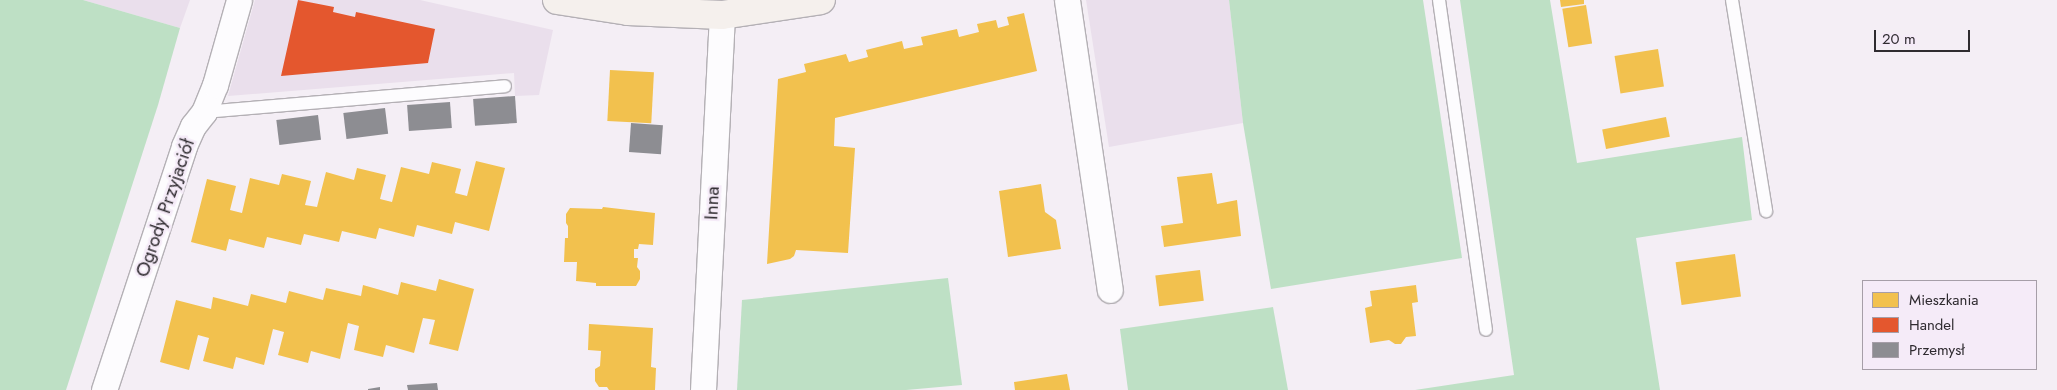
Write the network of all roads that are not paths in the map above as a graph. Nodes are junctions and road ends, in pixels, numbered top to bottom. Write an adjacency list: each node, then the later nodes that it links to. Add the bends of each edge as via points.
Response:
1 (239, 0): 10 (street, Ogrody Przyjaciół)
2 (557, 0): 7 (street)
3 (821, 0): 8 (street)
4 (1067, 0): 12 (street)
5 (1439, 0): 13 (lane)
6 (1732, 0): 11 (lane)
7 (629, 6): 8 (street)
8 (722, 15): 15 (street, Inna)
9 (505, 86): 10 (lane)
10 (204, 112): 14 (street, Ogrody Przyjaciół, via 184,146)
11 (1766, 211)
12 (1110, 290)
13 (1486, 330)
14 (104, 390)
15 (703, 390)

